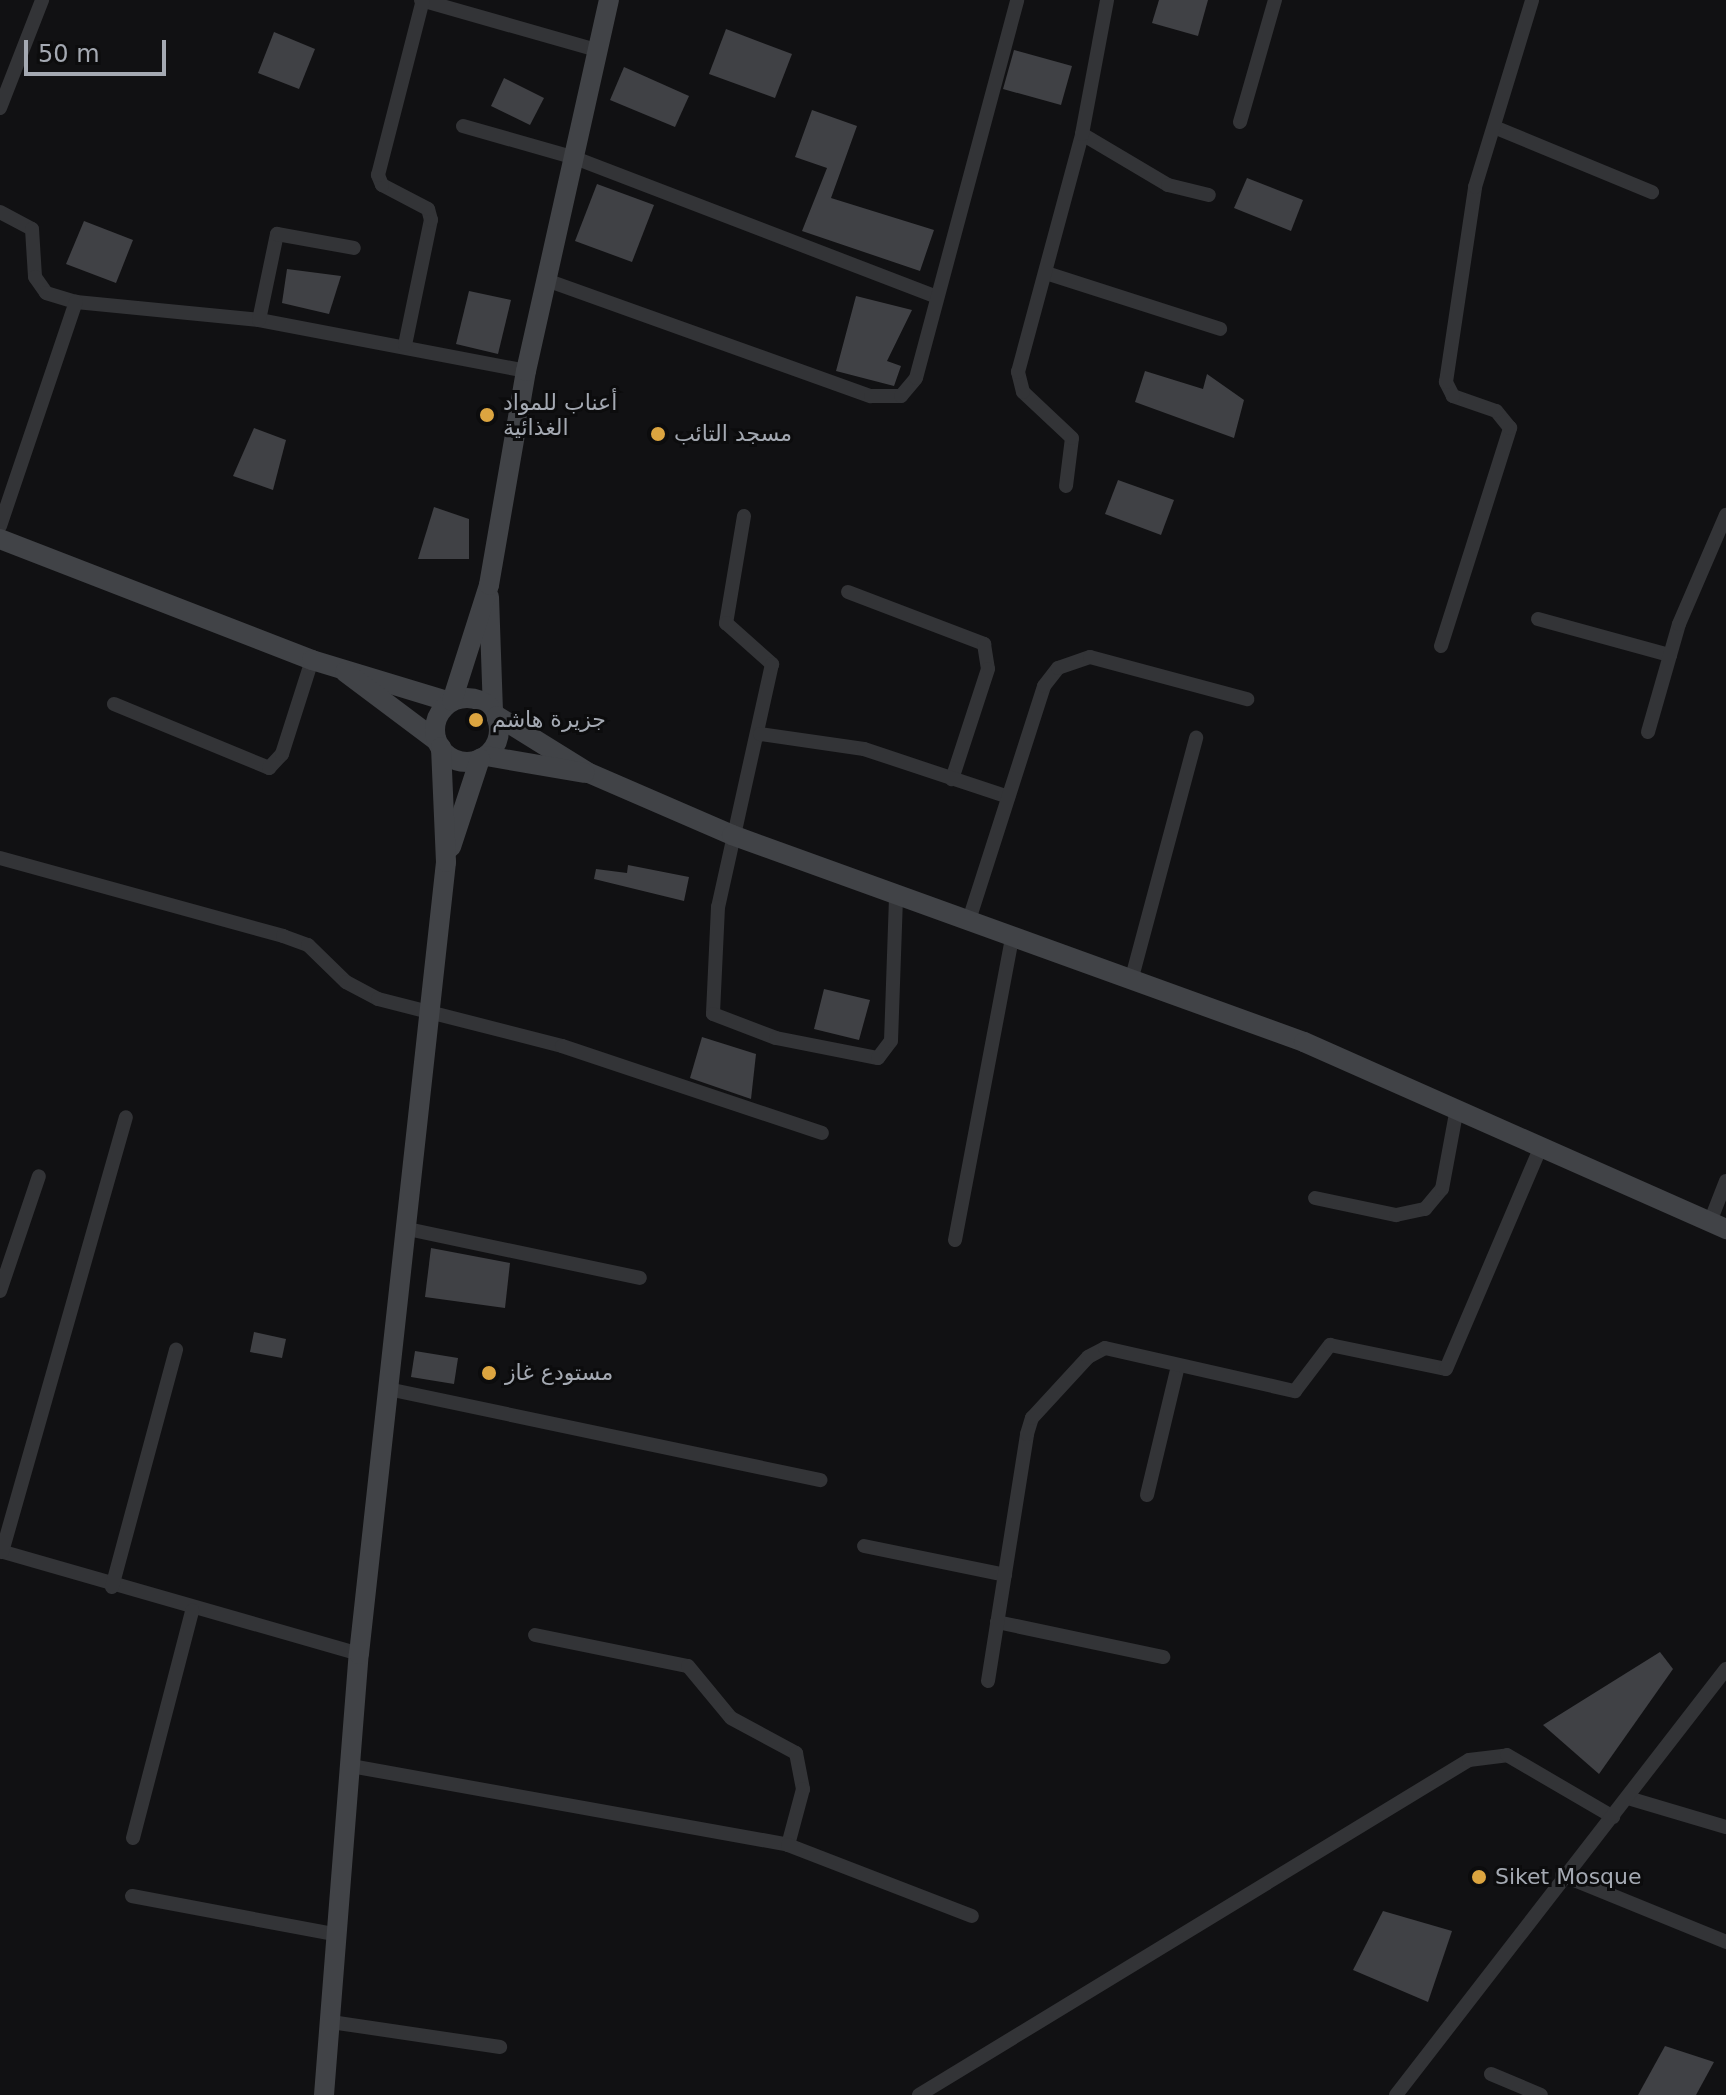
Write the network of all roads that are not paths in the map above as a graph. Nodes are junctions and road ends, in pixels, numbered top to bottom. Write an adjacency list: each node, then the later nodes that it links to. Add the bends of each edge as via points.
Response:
1 (42, 0): 9 (street)
2 (422, 0): 8 (street); 25 (street, via 378,175 382,185 428,209 431,220)
3 (609, 0): 8 (main road)
4 (1017, 0): 21 (street)
5 (1107, 0): 13 (street)
6 (1275, 0): 10 (street)
7 (1532, 0): 12 (street)
8 (597, 50): 14 (main road)
9 (0, 108)
10 (1240, 122)
11 (463, 126): 14 (street)
12 (1494, 127): 15 (street); 35 (street, via 1475,187 1446,382 1453,396 1496,411 1510,428)
13 (1082, 134): 16 (street, via 1168,185); 19 (street)
14 (575, 158): 20 (main road); 21 (street)
15 (1652, 192)
16 (1209, 195)
17 (0, 212): 22 (street, via 32,229 35,277 46,293)
18 (354, 248): 23 (street, via 277,234)
19 (1046, 273): 24 (street); 27 (street, via 1018,372 1023,392 1072,438)
20 (549, 281): 21 (street, via 888,399 909,391 916,378); 26 (main road)
21 (934, 296)
22 (76, 302): 23 (street); 30 (street)
23 (259, 320): 25 (street)
24 (1220, 329)
25 (405, 345): 26 (street)
26 (526, 371): 32 (main road)
27 (1066, 486)
28 (1726, 515): 36 (street)
29 (744, 516): 44 (street, via 726,623 772,664)
30 (0, 526)
31 (0, 539): 37 (main road)
32 (489, 585): 40 (main road); 42 (main road)
33 (848, 592): 49 (street, via 984,644 988,669)
34 (1538, 619): 36 (street)
35 (1441, 646)
36 (1670, 655): 43 (street)
37 (312, 660): 38 (main road); 41 (street, via 282,754 269,768)
38 (341, 670): 40 (main road); 46 (main road)
39 (1247, 699): 50 (street, via 1076,658 1044,686)
40 (451, 702): 42 (main road, via 474,698); 46 (main road, via 437,720)
41 (114, 704)
42 (495, 713): 47 (main road, via 499,738); 48 (main road)
43 (1648, 732)
44 (760, 734): 49 (street, via 843,744); 51 (street)
45 (1196, 738): 57 (street)
46 (439, 744): 47 (main road, via 458,760); 53 (main road)
47 (483, 758): 48 (main road); 53 (main road)
48 (589, 773): 51 (main road)
49 (952, 779): 50 (street)
50 (1008, 797): 55 (street)
51 (732, 835): 54 (main road); 54 (street, via 708,1000 723,1022 868,1060 885,1053)
52 (0, 858): 58 (street, via 283,936 324,956 359,991)
53 (446, 862): 58 (main road)
54 (896, 896): 55 (main road)
55 (968, 923): 56 (main road)
56 (1012, 939): 57 (main road); 68 (street)
57 (1131, 981): 59 (main road, via 1304,1042)
58 (429, 1012): 61 (street, via 562,1046); 67 (main road)
59 (1457, 1108): 62 (main road); 65 (street, via 1442,1189 1425,1209 1396,1215)
60 (126, 1117): 77 (street)
61 (822, 1133)
62 (1541, 1146): 66 (main road); 72 (street, via 1446,1369 1330,1345 1295,1391)
63 (39, 1176): 70 (street)
64 (1726, 1181): 66 (street)
65 (1315, 1198)
66 (1718, 1226)
67 (403, 1228): 69 (street); 73 (main road)
68 (955, 1240)
69 (640, 1278)
70 (0, 1291)
71 (176, 1349): 79 (street)
72 (1178, 1366): 75 (street); 78 (street, via 1097,1351 1032,1418)
73 (388, 1389): 74 (street); 83 (main road)
74 (821, 1480)
75 (1147, 1495)
76 (864, 1546): 78 (street)
77 (1, 1551): 79 (street)
78 (1005, 1575): 81 (street)
79 (112, 1587): 80 (street)
80 (192, 1611): 83 (street); 91 (street)
81 (997, 1622): 84 (street); 86 (street)
82 (535, 1635): 92 (street, via 688,1666 731,1718 796,1753 803,1789)
83 (359, 1654): 87 (main road)
84 (1163, 1657)
85 (1726, 1669): 88 (street)
86 (988, 1681)
87 (351, 1766): 92 (street); 96 (main road)
88 (1628, 1798): 89 (street); 90 (street)
89 (1613, 1817): 93 (street); 102 (street, via 1507,1755 1469,1760)
90 (1726, 1827)
91 (133, 1838)
92 (788, 1845): 95 (street)
93 (1562, 1875): 97 (street); 103 (street)
94 (132, 1896): 96 (street)
95 (972, 1916)
96 (338, 1935): 98 (main road)
97 (1726, 1942)
98 (331, 2022): 99 (street); 101 (main road)
99 (500, 2047)
100 (1491, 2074): 104 (street)
101 (324, 2095)
102 (919, 2095)
103 (1396, 2095)
104 (1541, 2095)

